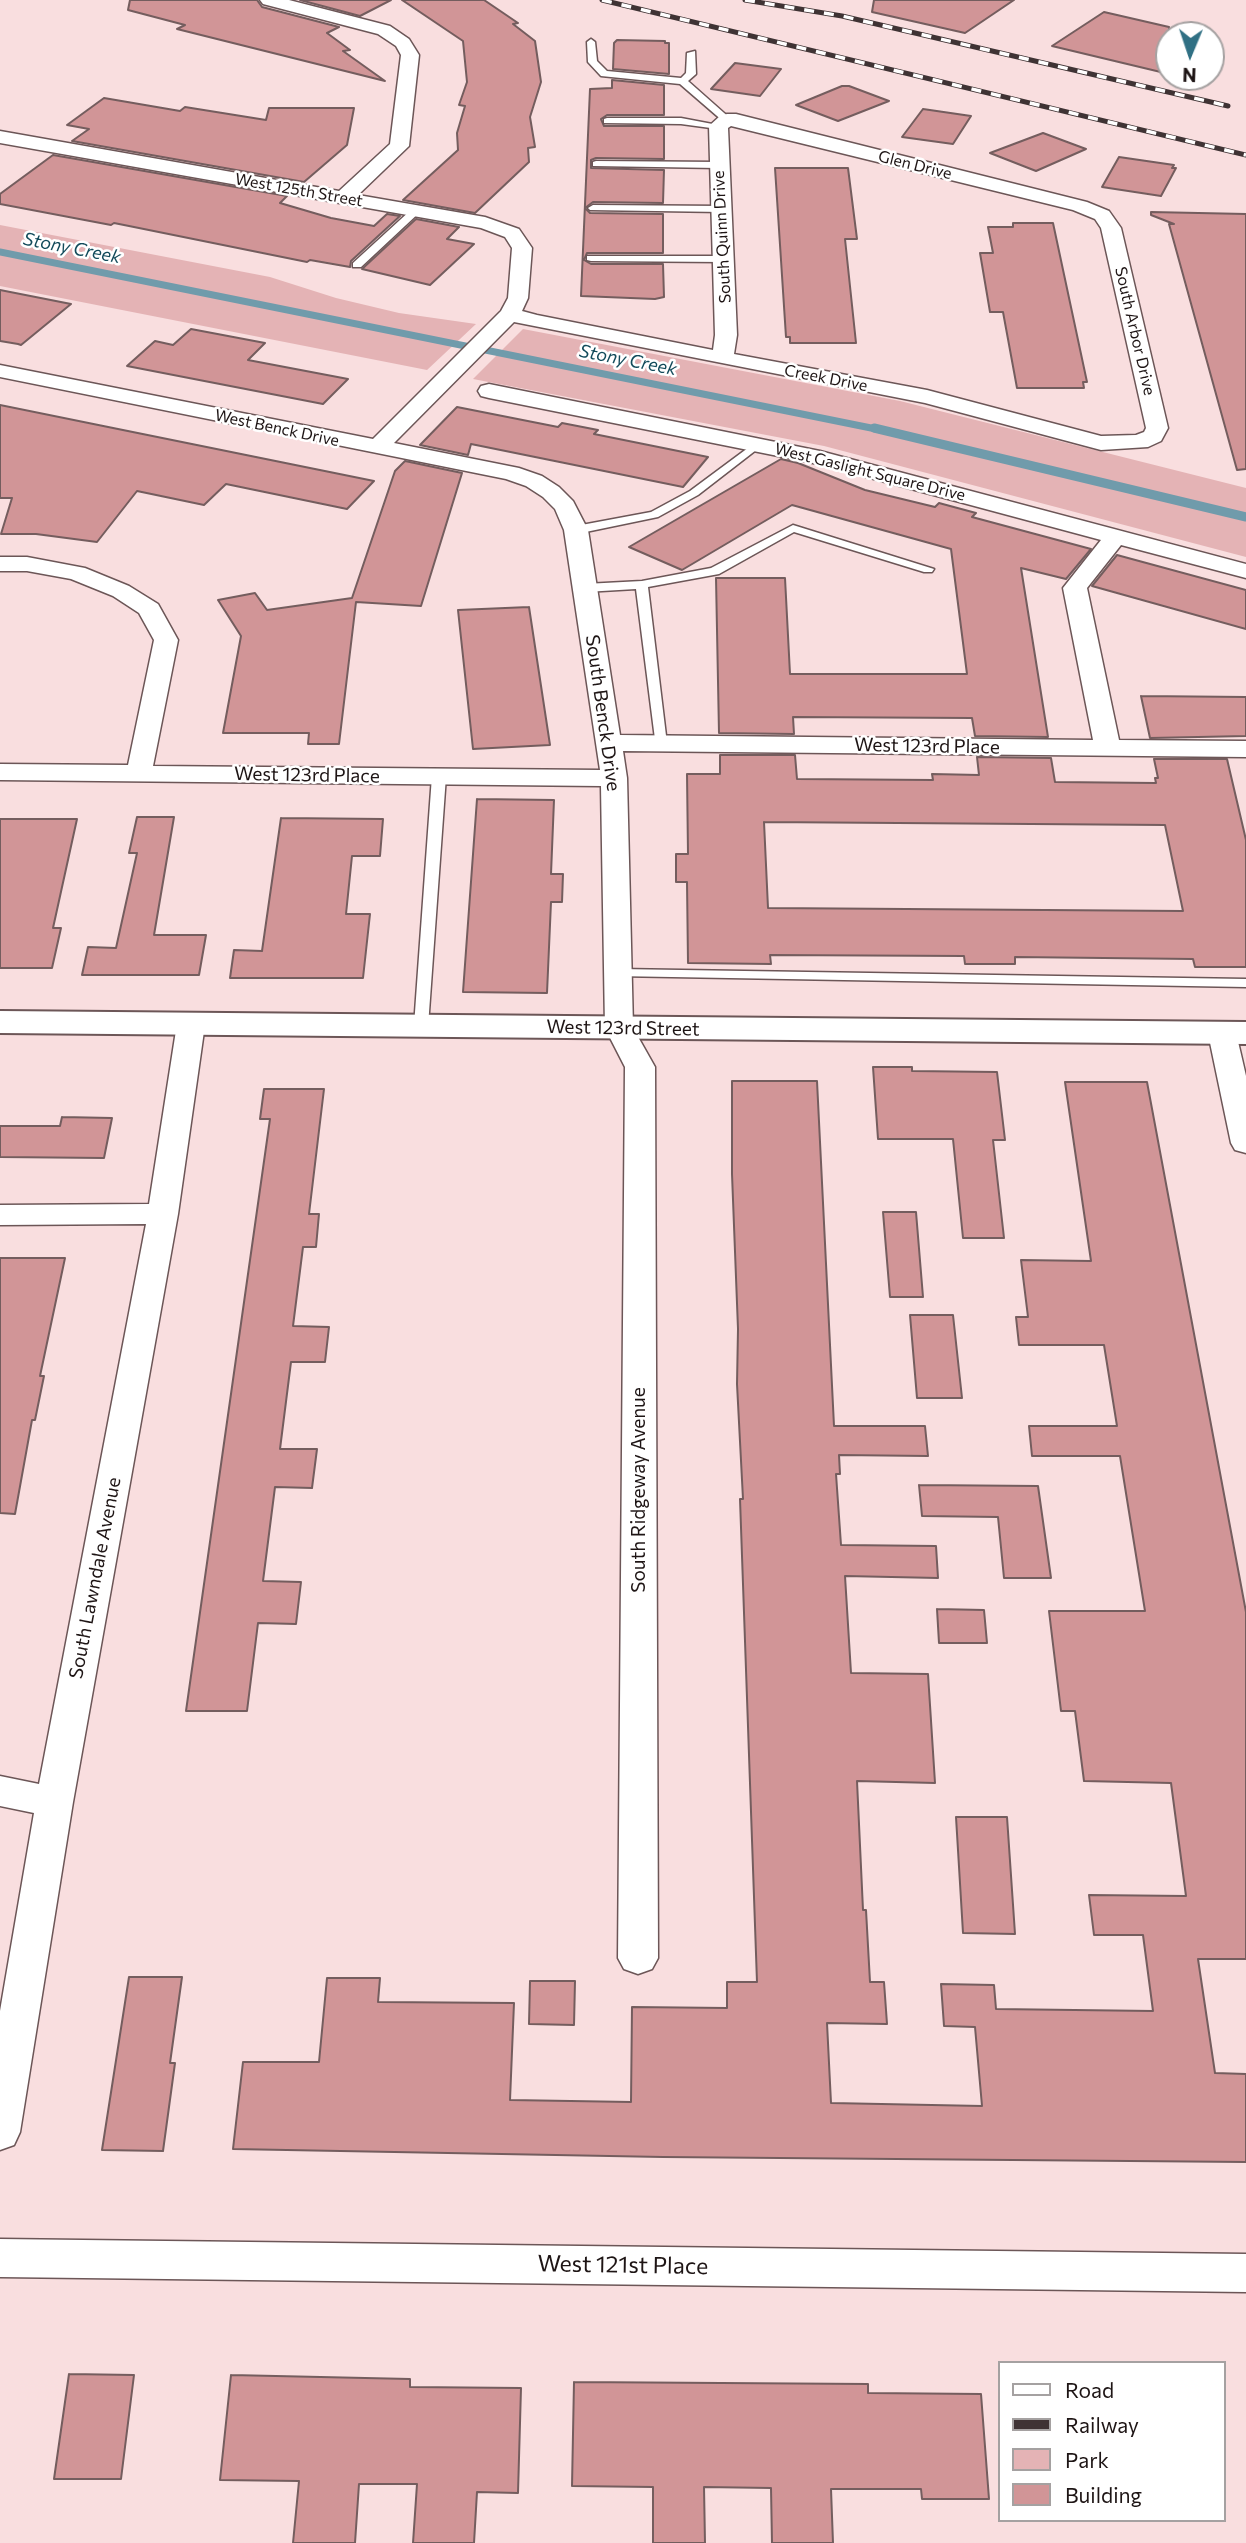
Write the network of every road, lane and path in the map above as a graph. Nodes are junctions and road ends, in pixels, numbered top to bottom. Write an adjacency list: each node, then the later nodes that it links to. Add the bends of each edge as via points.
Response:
1 (269, 0): 10 (street, via 379,28 403,43 410,55 399,146)
2 (591, 42): 4 (lane, via 593,62 604,74)
3 (692, 53): 4 (lane, via 691,74)
4 (683, 81): 6 (lane)
5 (607, 121): 6 (lane)
6 (722, 123): 9 (street, South Quinn Drive); 14 (street, Glen Drive, via 745,122)
7 (0, 137): 10 (street, West 125th Street)
8 (596, 164): 9 (lane)
9 (719, 165): 12 (street, South Quinn Drive)
10 (343, 198): 13 (street, West 125th Street)
11 (593, 208): 12 (lane)
12 (722, 209): 16 (street, South Quinn Drive)
13 (415, 211): 17 (lane); 18 (street, West 125th Street, via 512,233 522,248 518,298)
14 (1102, 215): 22 (street, South Arbor Drive, via 1111,228 1157,428 1153,436)
15 (591, 258): 16 (lane)
16 (723, 259): 19 (street, South Quinn Drive)
17 (357, 265)
18 (510, 314): 19 (street, Creek Drive); 24 (street)
19 (723, 358): 22 (street, Creek Drive, via 927,397 1101,443)
20 (0, 371): 24 (street, West Benck Drive)
21 (489, 391): 23 (street, West Gaslight Square Drive)
22 (1140, 442)
23 (756, 444): 26 (lane, via 694,493 654,514); 27 (street, West Gaslight Square Drive)
24 (376, 448): 25 (street, West Benck Drive, via 511,473)
25 (551, 492): 26 (street, South Benck Drive, via 565,506)
26 (576, 530): 32 (street, South Benck Drive)
27 (1115, 537): 30 (street, West Gaslight Square Drive); 35 (street, via 1075,587)
28 (0, 564): 38 (street, via 77,573 121,591 149,609 166,640)
29 (928, 569): 31 (lane, via 793,528 715,571)
30 (1246, 571)
31 (642, 585): 32 (lane); 34 (lane)
32 (585, 588): 33 (street, South Benck Drive)
33 (608, 743): 34 (street, West 123rd Place); 40 (street, South Benck Drive)
34 (661, 744): 35 (street, West 123rd Place)
35 (1108, 748): 36 (street, West 123rd Place)
36 (1246, 749)
37 (0, 772): 38 (street, West 123rd Place)
38 (139, 774): 39 (street, West 123rd Place)
39 (439, 776): 40 (street, West 123rd Place); 45 (lane)
40 (614, 778): 41 (street, South Benck Drive)
41 (619, 973): 42 (lane); 46 (street, South Benck Drive)
42 (1246, 983)
43 (0, 1022): 44 (street, West 123rd Street)
44 (191, 1024): 45 (street, West 123rd Street); 49 (street, South Lawndale Avenue)
45 (421, 1026): 46 (street, West 123rd Street)
46 (619, 1028): 47 (street, West 123rd Street); 53 (street, South Ridgeway Avenue, via 640,1067)
47 (1234, 1033): 48 (street)
48 (1246, 1143)
49 (163, 1214): 50 (street); 52 (street, South Lawndale Avenue)
50 (0, 1215)
51 (0, 1791): 52 (street)
52 (54, 1802): 54 (street, South Lawndale Avenue)
53 (638, 1958)
54 (0, 2132)
55 (0, 2258): 56 (street, West 121st Place)
56 (1246, 2273)

